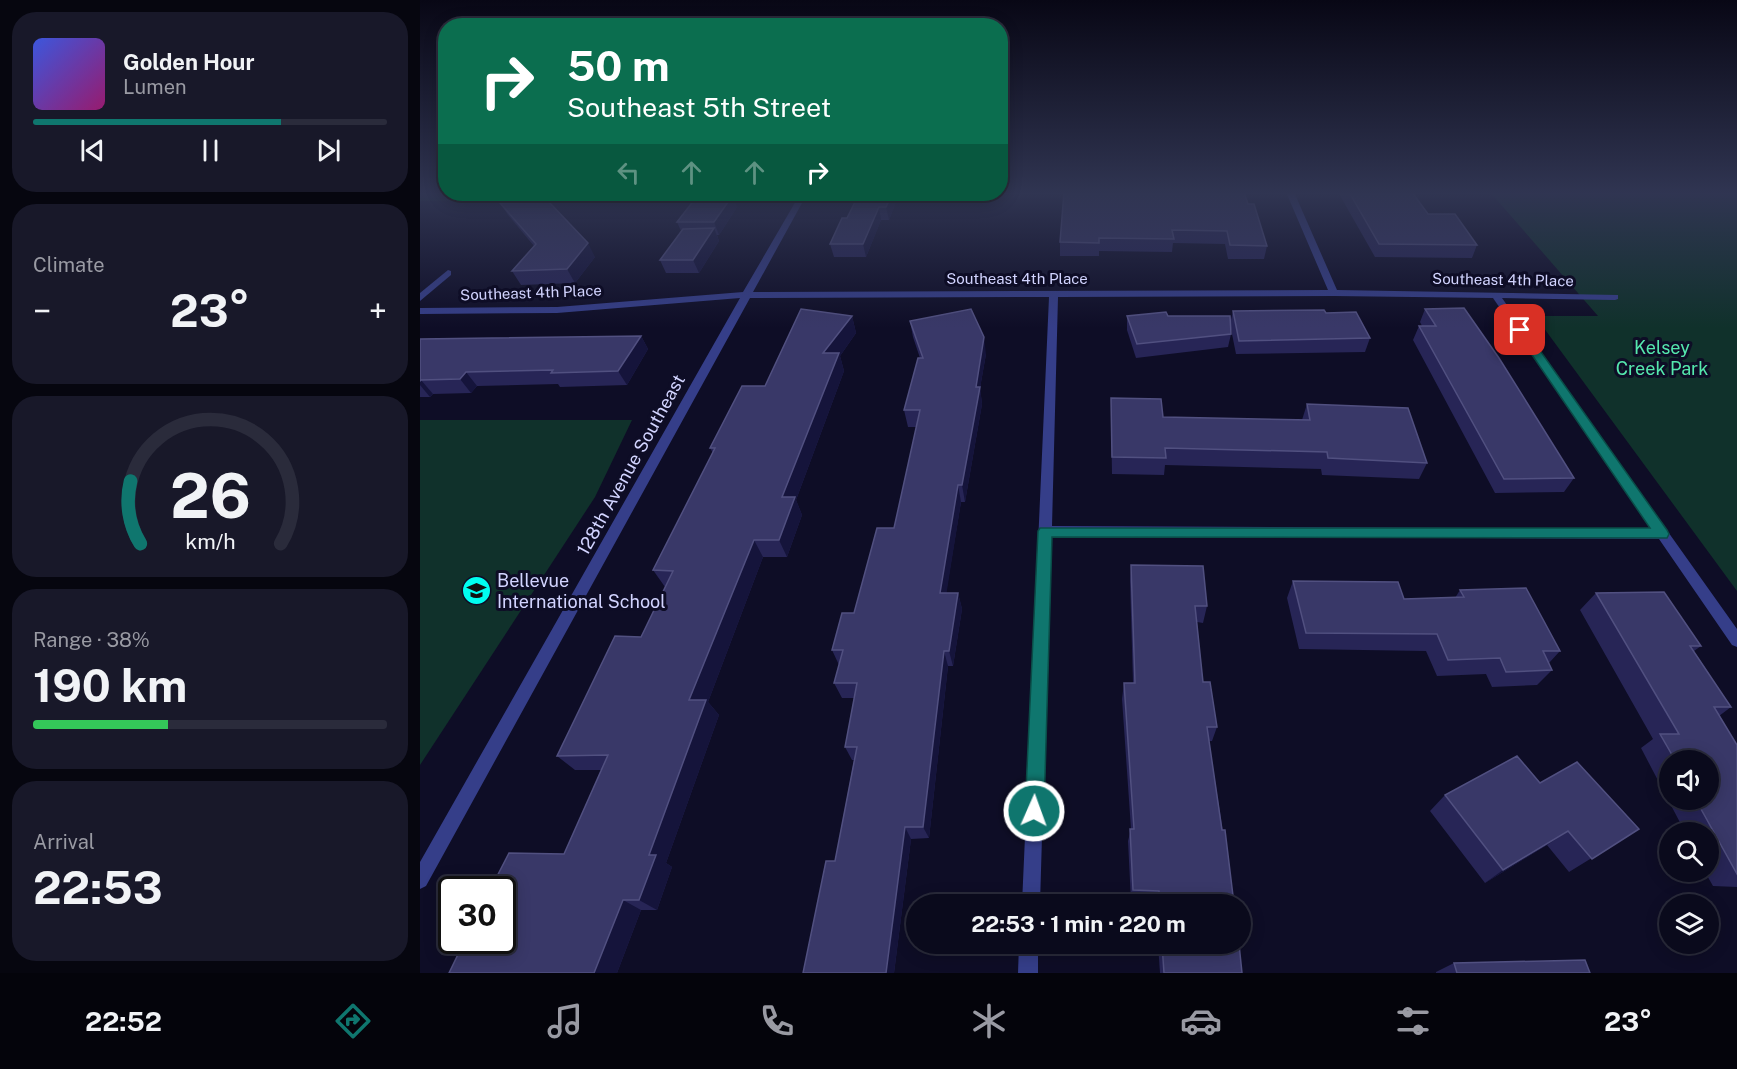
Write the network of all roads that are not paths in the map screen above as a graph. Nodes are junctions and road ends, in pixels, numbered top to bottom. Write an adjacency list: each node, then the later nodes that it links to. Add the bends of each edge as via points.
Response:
1 (779, 237): 6 (street, 128th Avenue Southeast)
2 (1310, 237): 4 (street)
3 (448, 273): 9 (street)
4 (1334, 293): 5 (street, Southeast 4th Place); 7 (street, Southeast 4th Place)
5 (1054, 294): 6 (street, Southeast 4th Place); 11 (street)
6 (746, 295): 10 (street, Southeast 4th Place, via 557,310); 14 (street, 128th Avenue Southeast)
7 (1496, 295): 8 (street, Southeast 4th Place); 12 (street)
8 (1615, 297)
9 (420, 298)
10 (420, 311)
11 (1045, 531): 12 (street); 15 (street)
12 (1662, 534): 13 (street)
13 (1737, 641)
14 (420, 880)
15 (1031, 894)
16 (1029, 954): 17 (street)
17 (1028, 973)

